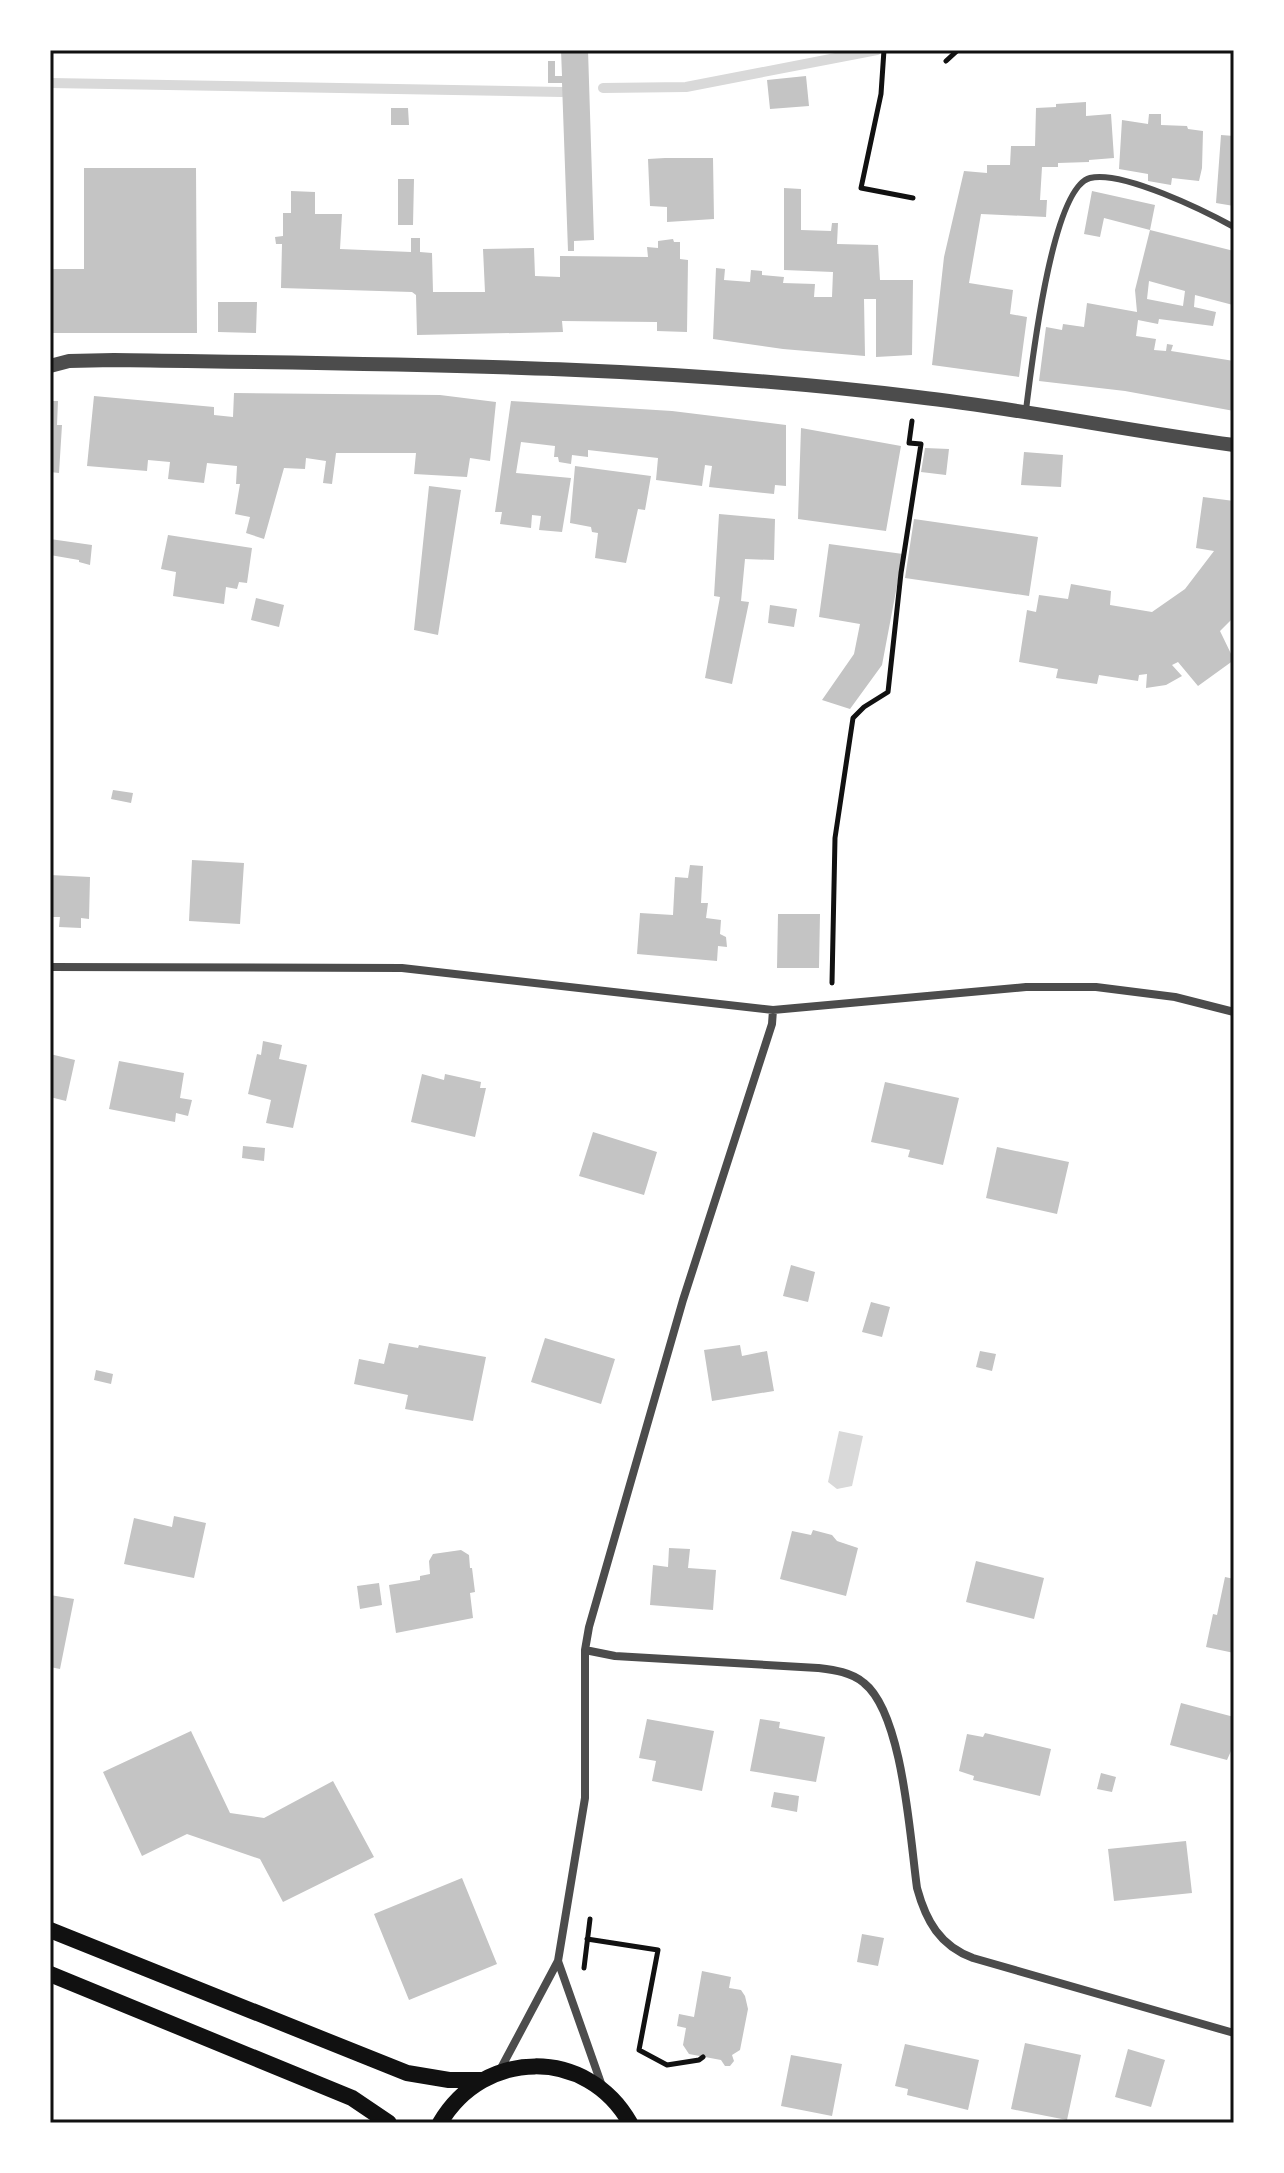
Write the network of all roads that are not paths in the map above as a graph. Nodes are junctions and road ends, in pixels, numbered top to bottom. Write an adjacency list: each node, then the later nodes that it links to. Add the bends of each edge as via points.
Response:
1 (1234, 227): 3 (lane, via 1195,206 1116,180 1089,178 1080,184 1070,195 1057,236)
2 (50, 366): 3 (street, via 114,360 633,371 916,396)
3 (1026, 412): 4 (street)
4 (1234, 445)
5 (50, 967): 6 (street, via 402,968)
6 (773, 1010): 7 (street, via 1026,987 1096,987 1175,997); 8 (street, via 674,1330)
7 (1234, 1012)
8 (585, 1650): 10 (street, via 585,1798); 12 (street, via 818,1668 853,1676 875,1694 890,1723 917,1888 932,1929 946,1944 973,1958)
9 (50, 1930): 14 (main road, via 407,2073)
10 (558, 1961): 13 (street); 15 (street)
11 (50, 1974): 16 (main road, via 352,2098)
12 (1234, 2033)
13 (499, 2072): 14 (main road); 15 (main road, via 554,2068)
14 (481, 2080): 17 (main road, via 462,2094)
15 (603, 2090): 18 (main road)
16 (389, 2123)
17 (440, 2123)
18 (630, 2123)

